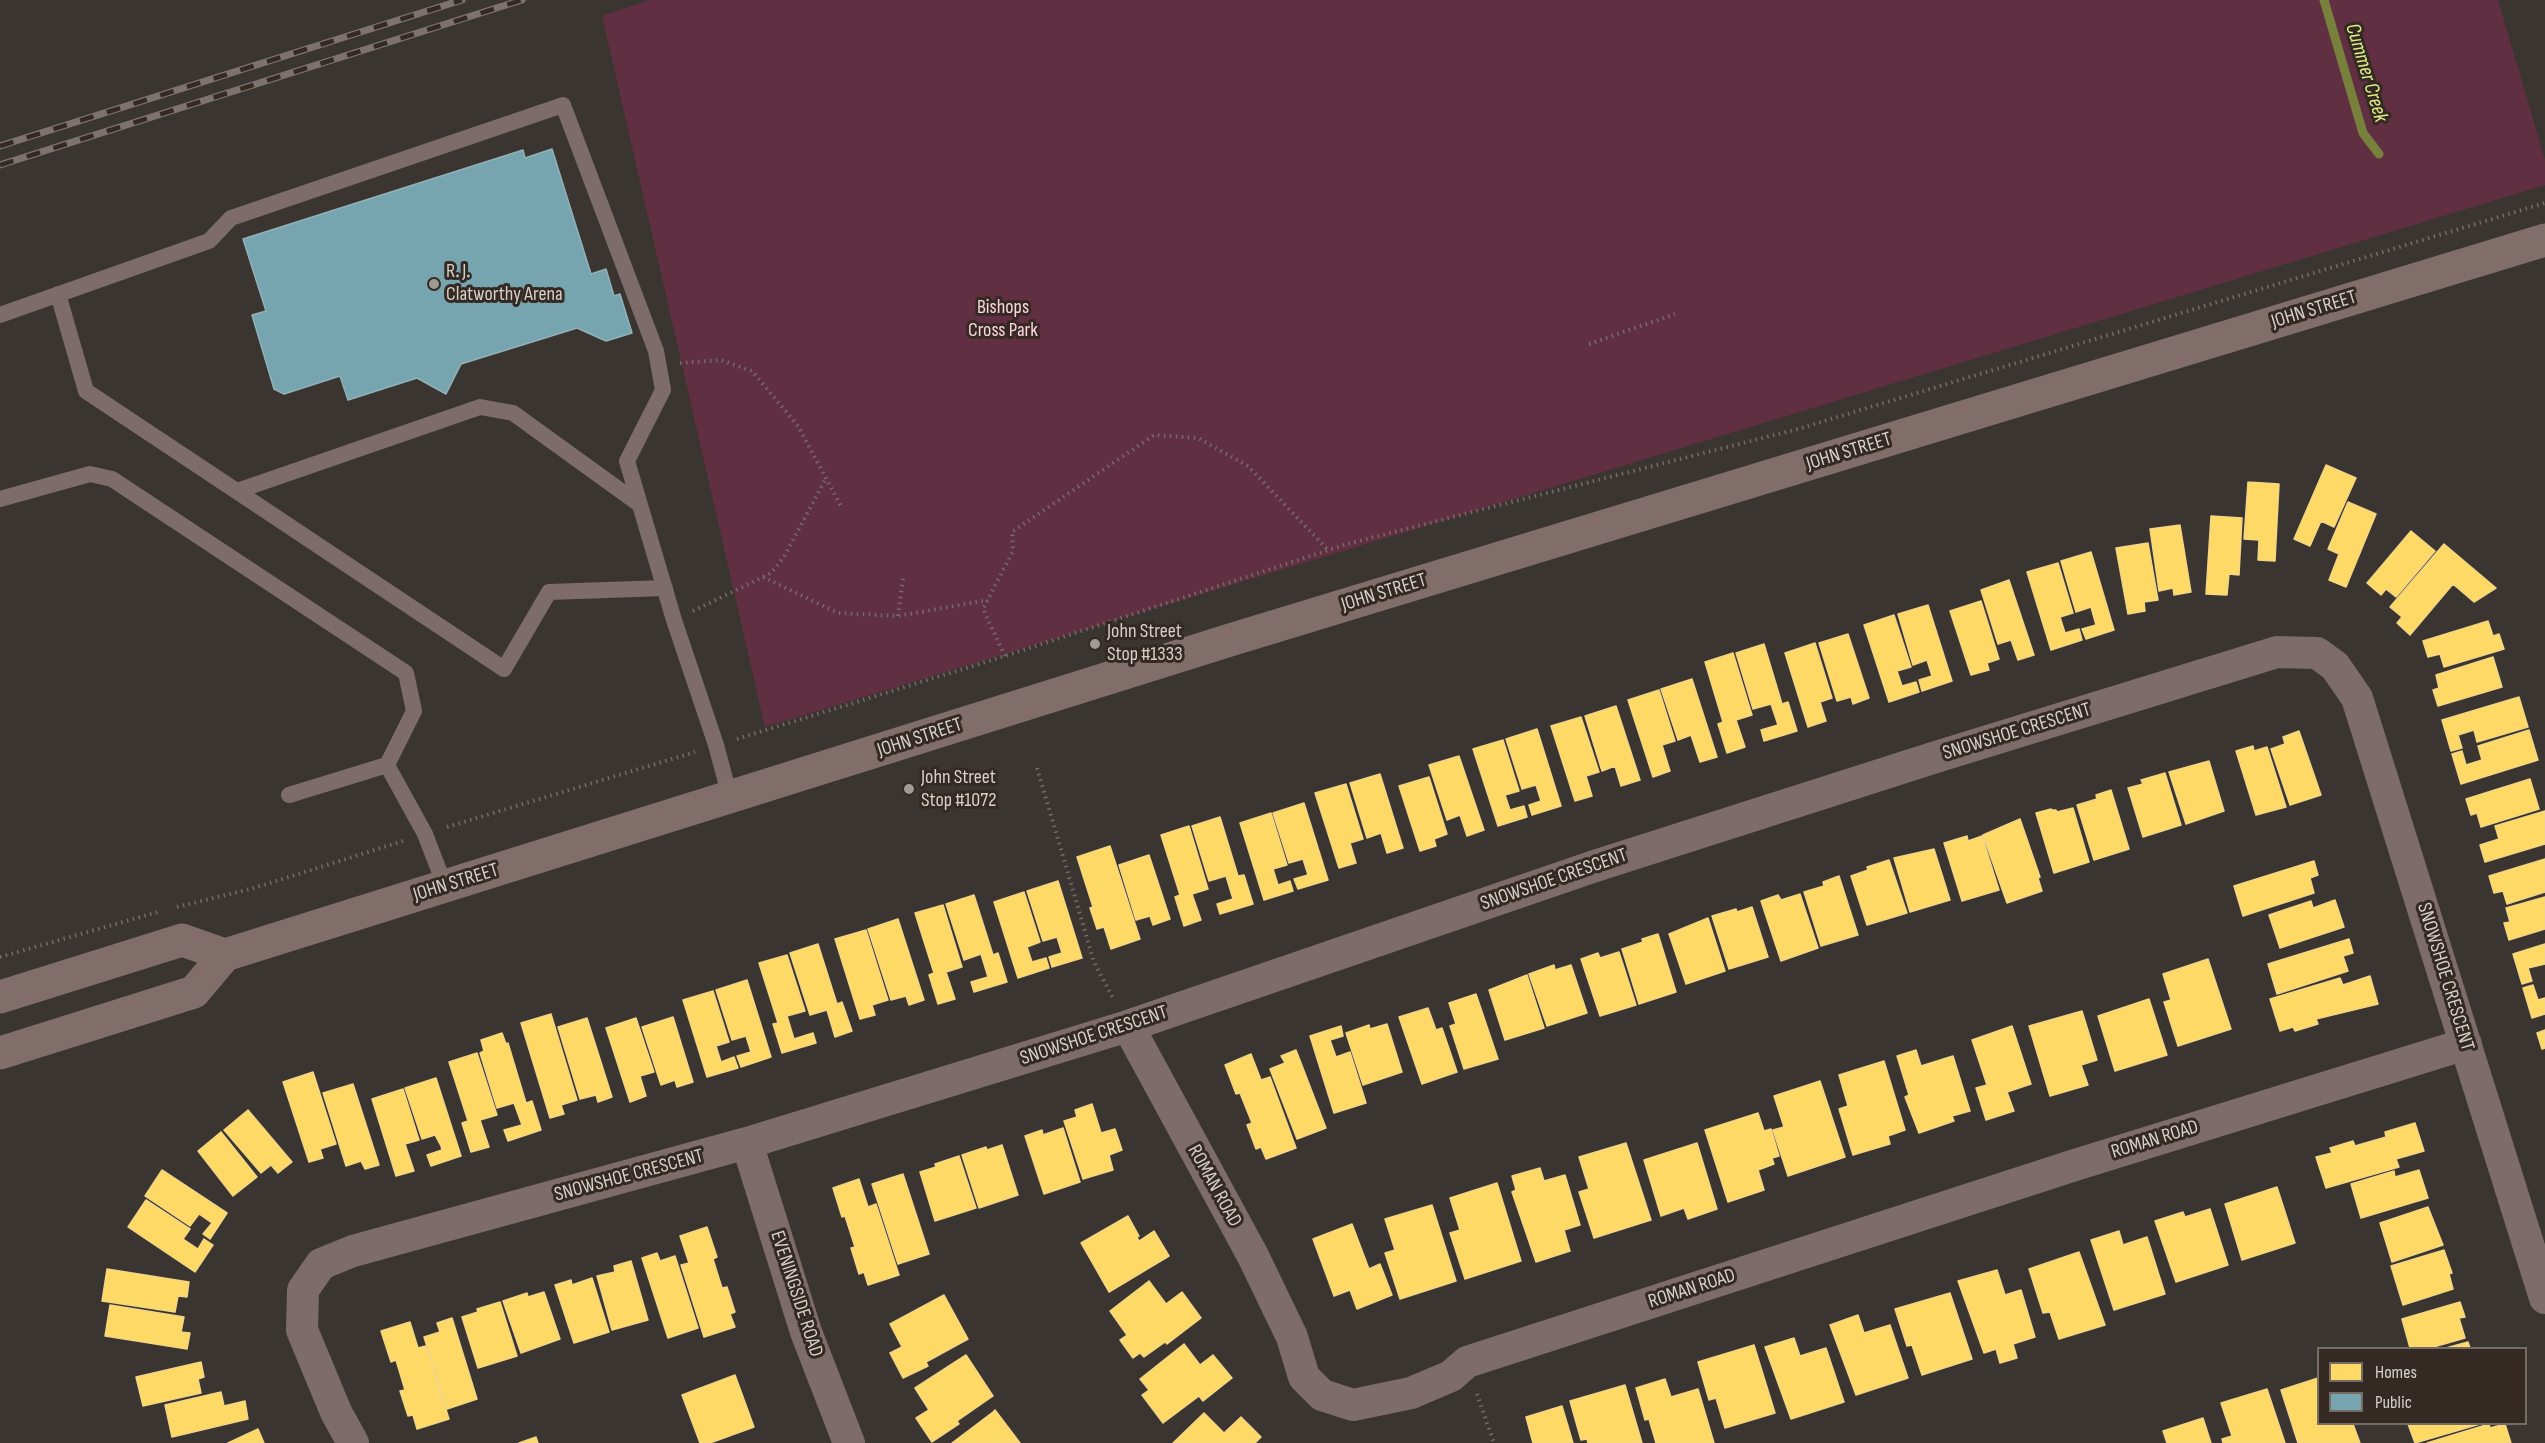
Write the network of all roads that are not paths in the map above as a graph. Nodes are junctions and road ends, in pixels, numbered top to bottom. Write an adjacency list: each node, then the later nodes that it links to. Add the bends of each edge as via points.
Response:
1 (2540, 242): 10 (main road, JOHN STREET, via 1351,603)
2 (58, 294): 3 (lane); 4 (lane, via 86,391); 6 (lane, via 209,240 231,218 562,105 659,364 663,390 627,461)
3 (0, 315)
4 (237, 491): 6 (lane, via 480,407 513,413); 7 (lane, via 504,669 549,592)
5 (0, 499): 8 (lane, via 90,474 112,479 406,673 414,711)
6 (639, 504): 7 (lane)
7 (665, 588): 10 (lane)
8 (387, 765): 9 (lane); 11 (lane, via 425,834)
9 (289, 795)
10 (730, 797): 11 (main road, JOHN STREET)
11 (445, 886): 12 (main road, JOHN STREET)
12 (225, 955): 13 (main road, via 182,940); 16 (main road, via 194,992)
13 (0, 997)
14 (1128, 1026): 15 (street, ROMAN ROAD, via 1253,1256 1292,1337 1304,1377 1322,1395 1353,1405 1411,1393 1451,1376 1467,1362 2075,1165); 15 (street, SNOWSHOE CRESCENT, via 1595,866 1936,756 2246,660 2277,652 2317,652 2335,666 2357,698); 17 (street, SNOWSHOE CRESCENT)
15 (2466, 1044): 18 (street, SNOWSHOE CRESCENT)
16 (0, 1053)
17 (747, 1143): 19 (street, SNOWSHOE CRESCENT, via 353,1251 321,1264 303,1290 302,1330); 20 (street, EVENINGSIDE ROAD, via 806,1332)
18 (2545, 1298)
19 (353, 1443)
20 (849, 1443)

